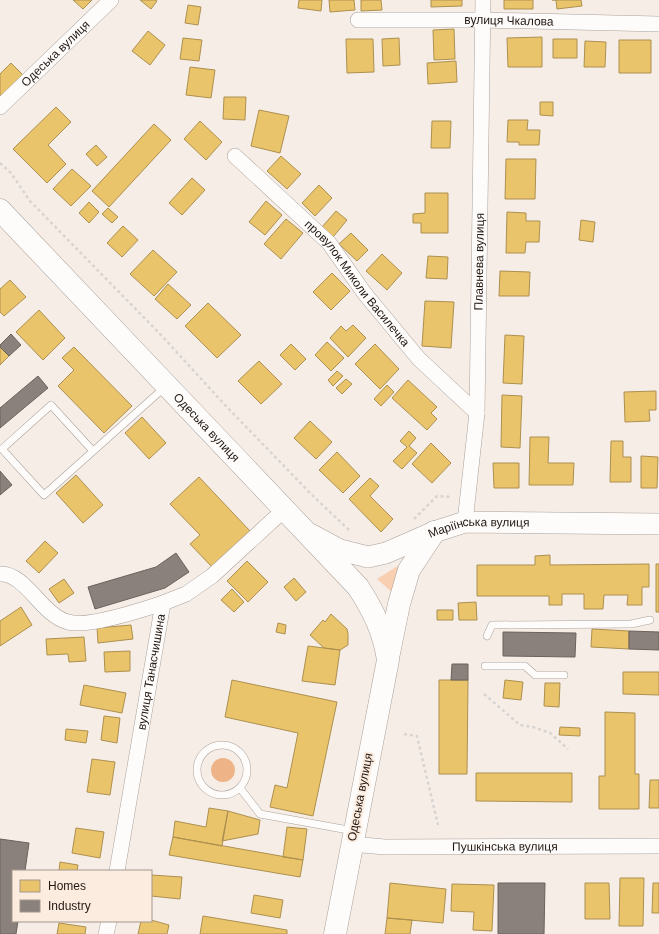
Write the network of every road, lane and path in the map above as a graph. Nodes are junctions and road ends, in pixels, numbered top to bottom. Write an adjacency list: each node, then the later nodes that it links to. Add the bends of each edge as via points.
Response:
1 (111, 0): 6 (street, Одеська вулиця)
2 (483, 0): 4 (street, Плавнева вулиця)
3 (358, 20): 4 (street, вулиця Чкалова)
4 (482, 20): 5 (street, вулиця Чкалова); 11 (street, Плавнева вулиця)
5 (659, 24)
6 (0, 107)
7 (235, 156): 11 (street, провулок Миколи Василечка, via 329,243 365,294 419,359)
8 (0, 163): 20 (path, via 11,173 30,201 163,336 311,494)
9 (0, 210): 10 (main road, Одеська вулиця)
10 (167, 385): 12 (lane); 14 (main road, Одеська вулиця)
11 (477, 413): 13 (street, Плавнева вулиця)
12 (93, 451): 12 (lane, via 44,495 2,448 51,405)
13 (468, 498): 15 (path, via 437,496); 16 (street, Плавнева вулиця)
14 (285, 509): 19 (main road, Одеська вулиця); 22 (street, вулиця Танасчишина, via 212,576 186,594)
15 (411, 522)
16 (465, 522): 17 (main road, Маріїнська вулиця); 18 (main road, Маріїнська вулиця)
17 (659, 524)
18 (434, 532): 19 (main road, Маріїнська вулиця, via 386,553 368,557 340,550); 25 (main road, Одеська вулиця, via 409,570 399,604)
19 (308, 533): 25 (main road, Одеська вулиця, via 358,587 369,604 383,636)
20 (357, 537)
21 (0, 574): 22 (street, via 18,580 52,615 68,623 97,621)
22 (163, 603): 35 (street, вулиця Танасчишина)
23 (650, 620): 24 (lane, via 631,624 492,624)
24 (487, 636)
25 (388, 660): 33 (main road, Одеська вулиця)
26 (485, 666): 27 (lane, via 525,666 535,675)
27 (564, 675)
28 (484, 694): 30 (path, via 520,725 550,733)
29 (404, 734): 32 (path, via 417,736)
30 (568, 749)
31 (240, 788): 31 (lane, via 245,782 247,765 239,751 223,745 207,750 197,771 203,786 217,795 225,795); 33 (lane, via 260,814)
32 (438, 825)
33 (352, 837): 34 (street, Пушкінська вулиця, via 384,847); 38 (main road, Одеська вулиця)
34 (659, 846)
35 (117, 870)
36 (109, 922): 37 (street)
37 (106, 934)
38 (335, 934)

